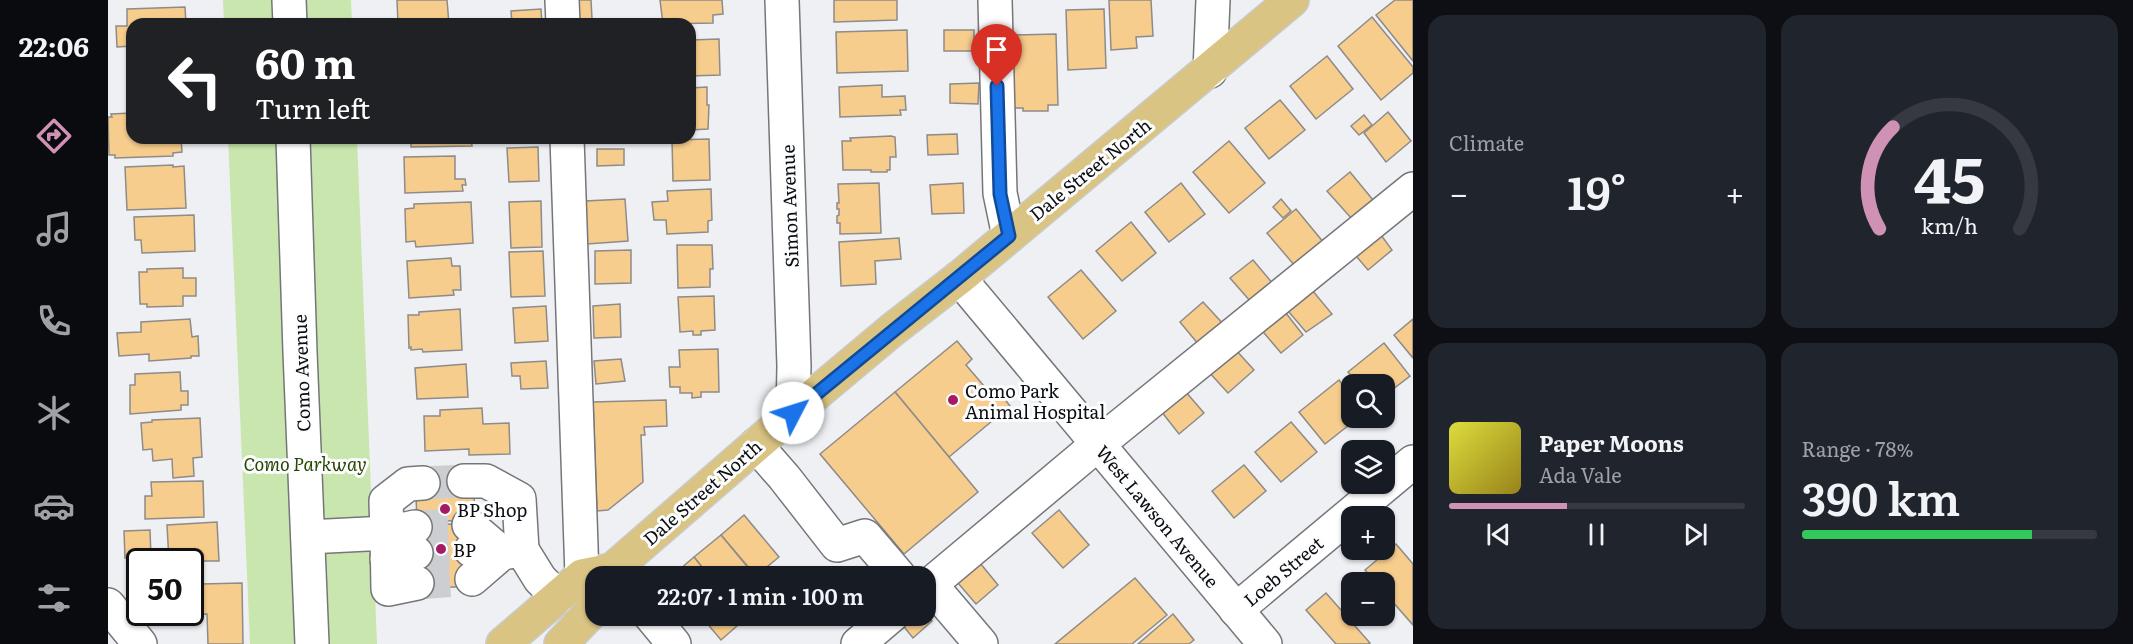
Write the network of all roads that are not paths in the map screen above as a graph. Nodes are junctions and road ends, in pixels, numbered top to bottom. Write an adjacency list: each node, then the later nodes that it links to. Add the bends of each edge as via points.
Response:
1 (289, 0): 7 (street)
2 (562, 0): 8 (street)
3 (782, 0): 15 (street, Simon Avenue)
4 (995, 0): 13 (street, via 1000,194)
5 (1213, 0): 9 (street)
6 (1292, 0): 9 (main road, Dale Street North)
7 (290, 18)
8 (562, 18)
9 (1210, 71): 13 (main road, Dale Street North)
10 (293, 144): 21 (street, Como Avenue)
11 (567, 144): 22 (street)
12 (1413, 189): 16 (street)
13 (1009, 236): 14 (main road, Dale Street North)
14 (959, 278): 15 (main road, Dale Street North); 16 (street, West Lawson Avenue)
15 (793, 413): 17 (main road, Dale Street North)
16 (1098, 444): 26 (street); 30 (street, West Lawson Avenue)
17 (756, 445): 23 (main road, Dale Street North); 24 (street, via 837,545 865,536)
18 (1413, 462): 30 (street, Loeb Street)
19 (464, 481): 25 (street, via 486,481 519,499 487,552 540,579)
20 (423, 483): 21 (street, via 408,484 386,501 404,551)
21 (308, 537): 34 (street, Como Avenue)
22 (594, 566)
23 (611, 566)
24 (890, 566)
25 (585, 579)
26 (936, 579)
27 (585, 586): 35 (main road, Dale Street North)
28 (936, 595): 38 (street)
29 (108, 606): 33 (street)
30 (1236, 610): 39 (street, West Lawson Avenue)
31 (585, 619): 36 (main road)
32 (879, 626): 37 (street)
33 (139, 644)
34 (312, 644)
35 (503, 644)
36 (561, 644)
37 (858, 644)
38 (981, 644)
39 (1265, 644)

